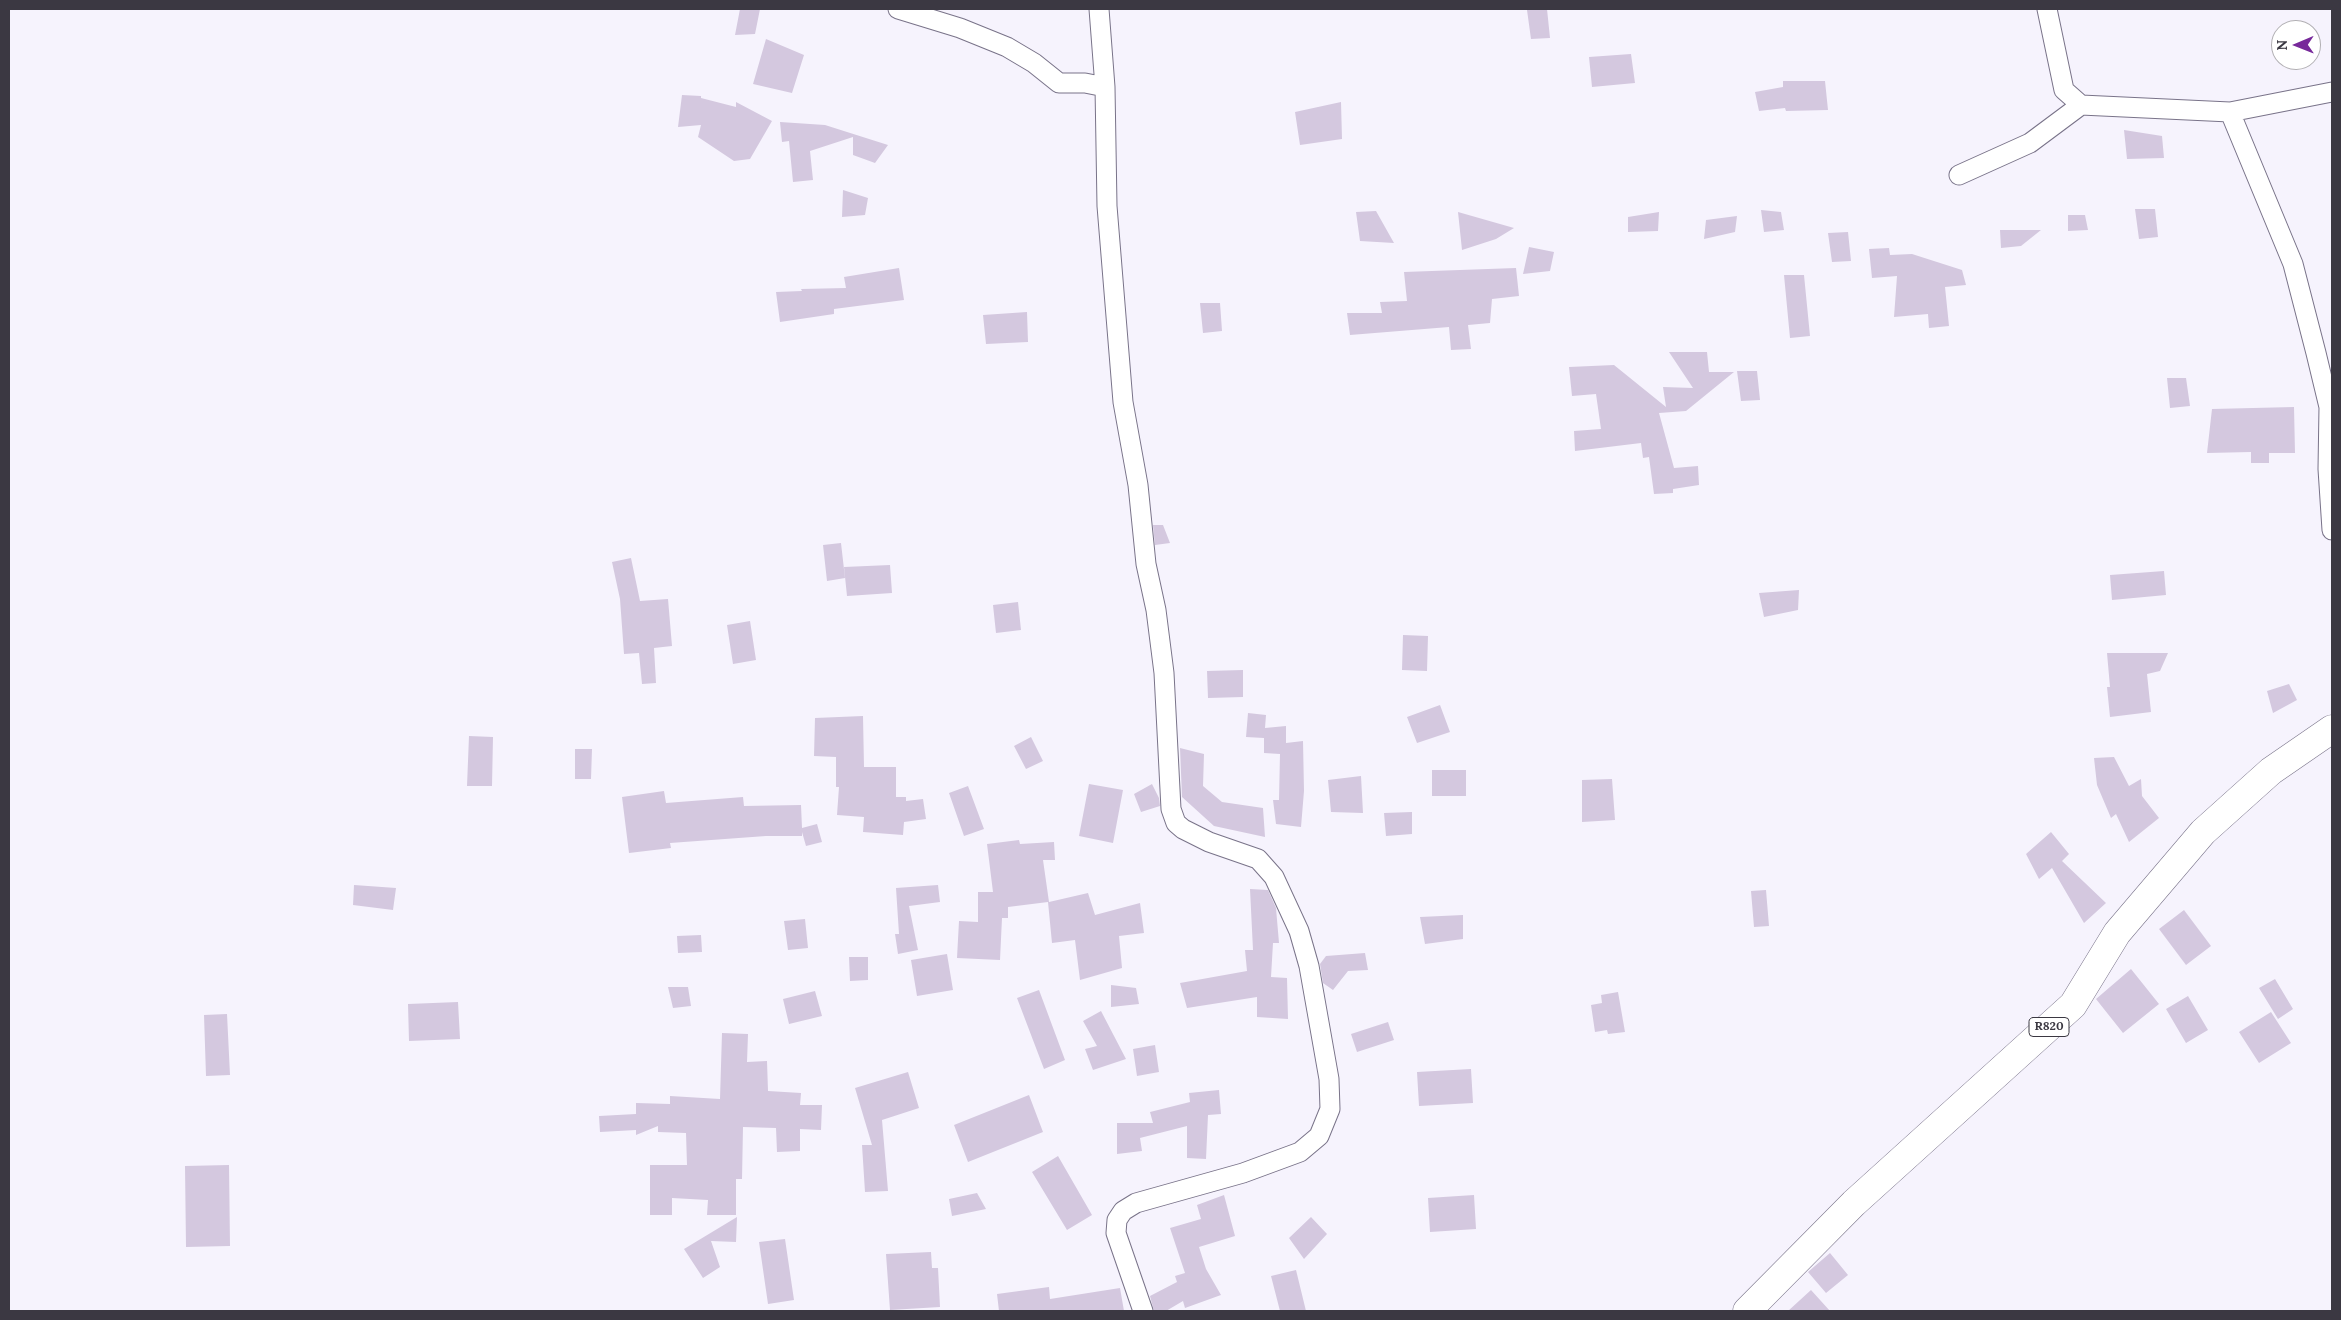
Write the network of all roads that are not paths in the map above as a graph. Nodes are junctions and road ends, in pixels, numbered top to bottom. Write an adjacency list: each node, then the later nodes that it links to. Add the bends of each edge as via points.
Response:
1 (898, 9): 4 (street, via 1007,47 1059,83)
2 (1099, 9): 4 (street)
3 (2047, 9): 6 (street, via 2064,90)
4 (1105, 87): 11 (street, via 1107,206 1123,402 1164,673 1171,809 1183,829 1258,859 1274,877 1302,940 1309,966 1329,1079 1330,1110 1319,1136 1300,1152 1243,1173 1136,1203 1124,1211 1117,1220 1116,1233)
5 (2332, 92): 7 (street)
6 (2082, 105): 7 (street); 8 (street, via 2030,142)
7 (2230, 112): 9 (street, via 2293,264 2316,352 2329,407 2328,469)
8 (1959, 175)
9 (2332, 530)
10 (2332, 729): 12 (main road, R820, via 2271,771 2203,832 2118,933 2073,1005 1854,1203)
11 (1143, 1311)
12 (1747, 1311)

